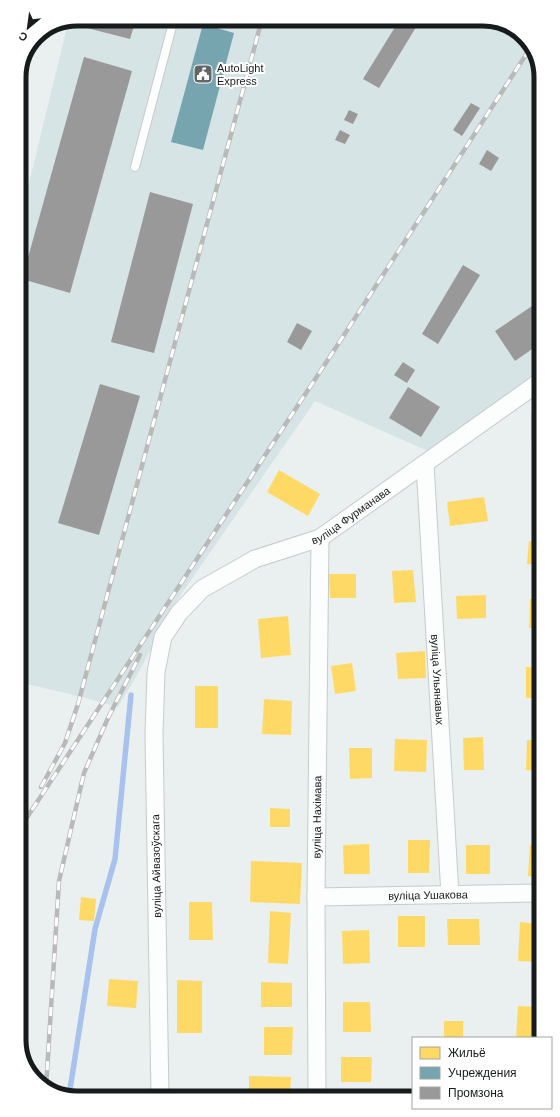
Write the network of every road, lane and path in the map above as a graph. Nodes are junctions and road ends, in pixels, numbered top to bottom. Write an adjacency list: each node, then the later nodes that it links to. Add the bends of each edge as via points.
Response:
1 (172, 26): 2 (lane)
2 (135, 167)
3 (534, 386): 4 (street, вуліца Фурманава)
4 (425, 464): 5 (street, вуліца Фурманава); 8 (street, вуліца Ульянавых)
5 (320, 538): 6 (street, вуліца Фурманава, via 254,559 202,589 179,613); 9 (street, вуліца Нахімава)
6 (163, 637): 10 (street, вуліца Айвазоўскага, via 156,672 154,734)
7 (534, 893): 8 (street, вуліца Ушакова)
8 (450, 895): 9 (street, вуліца Ушакова)
9 (316, 897): 11 (street, вуліца Нахімава)
10 (160, 1091)
11 (317, 1091)

